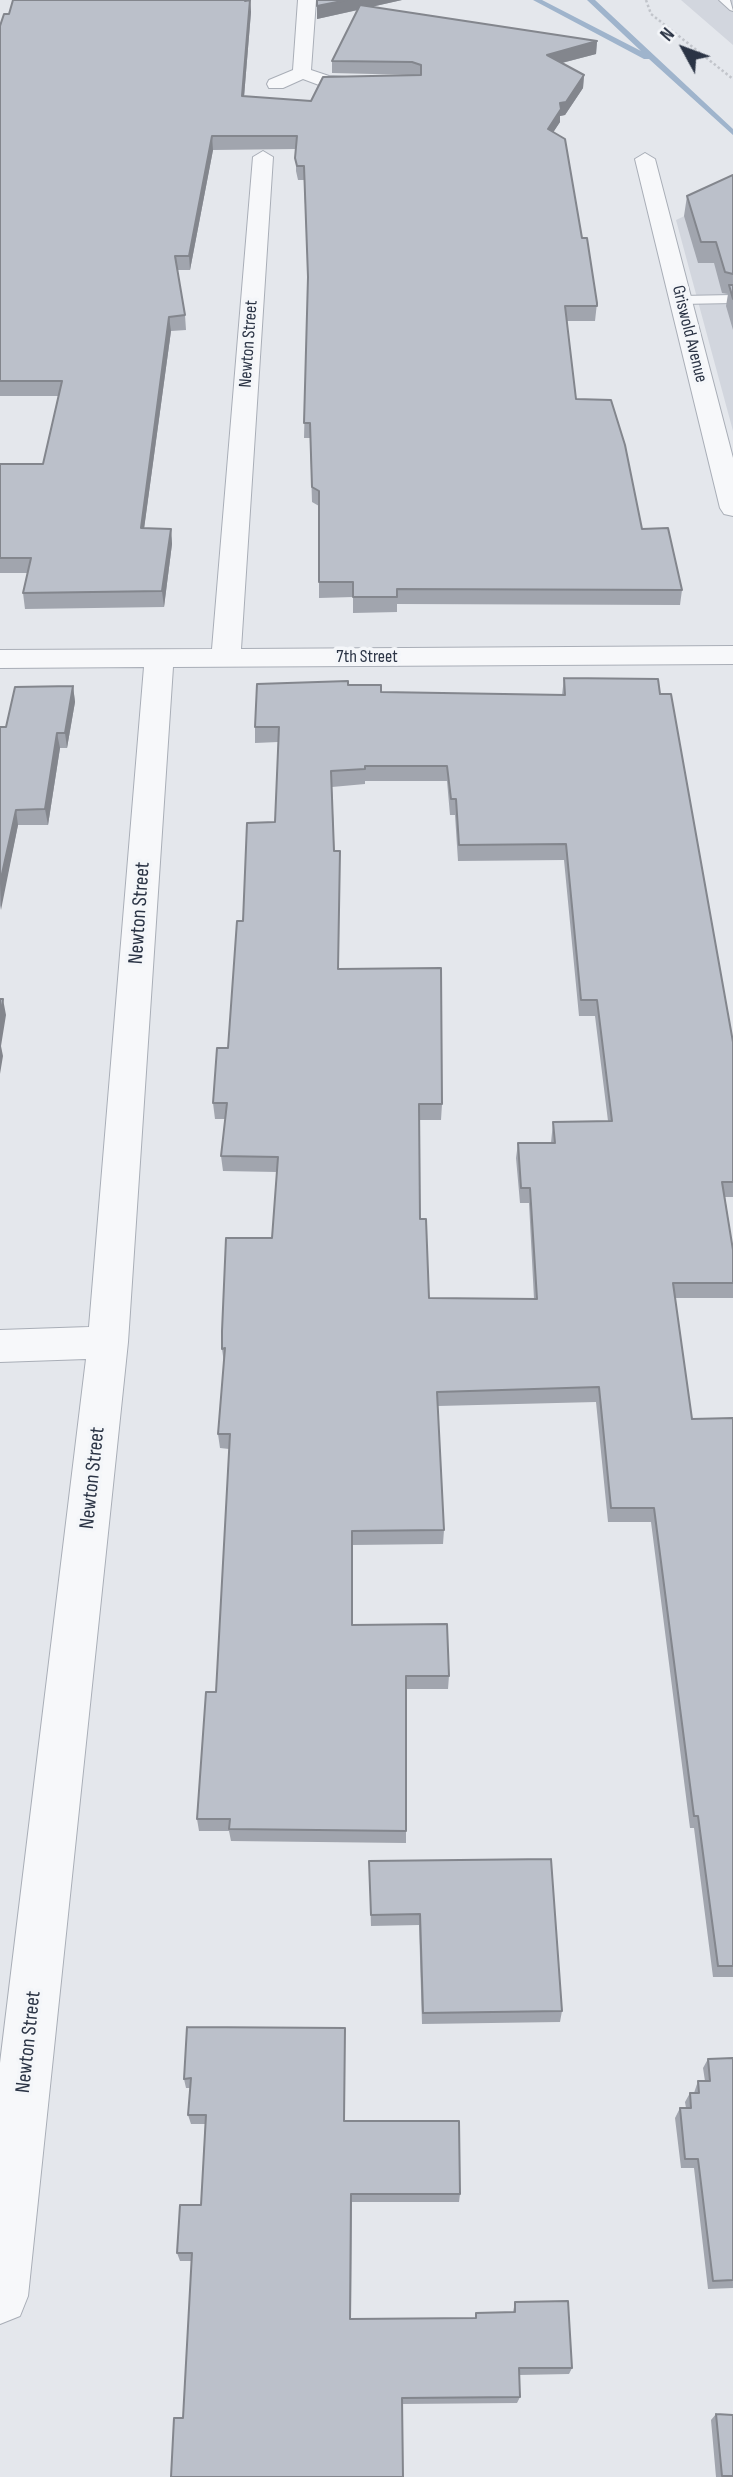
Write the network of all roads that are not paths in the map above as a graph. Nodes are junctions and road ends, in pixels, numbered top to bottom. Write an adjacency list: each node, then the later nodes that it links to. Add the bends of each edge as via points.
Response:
1 (307, 0): 4 (street)
2 (724, 0): 3 (lane)
3 (733, 8)
4 (302, 73): 5 (street, via 327,82); 6 (street)
5 (397, 83)
6 (276, 84)
7 (263, 157): 13 (street, Newton Street)
8 (645, 159): 10 (street, Griswold Avenue)
9 (733, 299): 10 (lane)
10 (681, 300): 11 (street, Griswold Avenue)
11 (733, 508)
12 (733, 655): 13 (street, 7th Street)
13 (226, 657): 14 (street, 7th Street)
14 (159, 658): 15 (street, 7th Street); 16 (street, Newton Street)
15 (0, 659)
16 (108, 1342): 17 (street); 18 (street, Newton Street)
17 (0, 1346)
18 (0, 2296)

